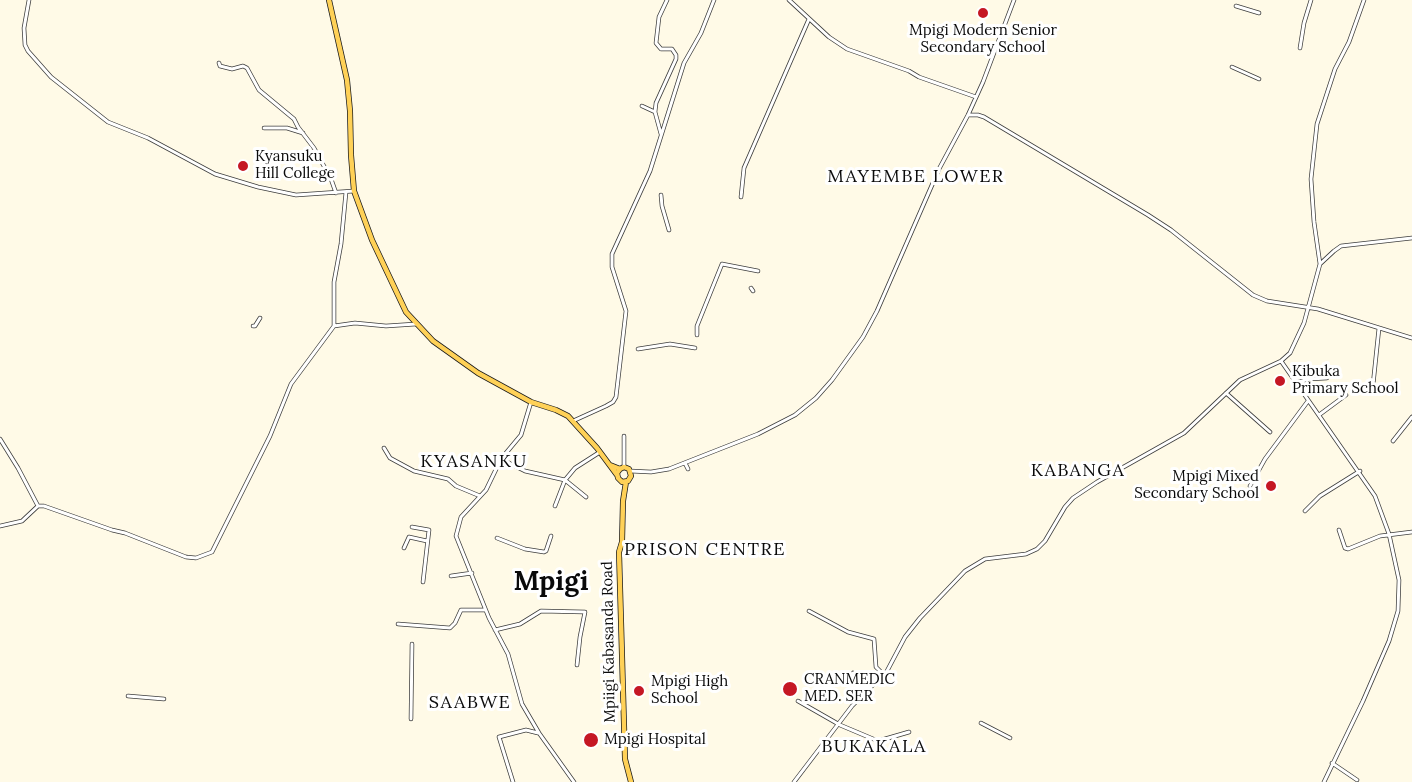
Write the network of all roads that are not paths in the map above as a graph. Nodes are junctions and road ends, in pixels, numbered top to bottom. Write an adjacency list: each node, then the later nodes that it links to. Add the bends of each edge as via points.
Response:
1 (29, 0): 25 (street, via 24,28 28,51 51,77 108,122 228,179 287,194)
2 (329, 0): 23 (main road, Mpiigi Kabasanda Road, via 347,80)
3 (667, 0): 18 (street, via 659,17 656,43 661,49 672,49 676,59)
4 (714, 0): 22 (street, via 684,63)
5 (789, 0): 11 (street)
6 (1014, 0): 16 (street)
7 (1311, 0): 12 (street)
8 (1364, 0): 31 (street, via 1317,124 1311,196)
9 (1236, 6): 10 (street)
10 (1259, 13)
11 (809, 20): 16 (street, via 855,53); 27 (street, via 753,142 744,168)
12 (1300, 48)
13 (219, 63): 21 (street, via 232,69 247,68 259,90 294,119)
14 (1232, 67): 15 (street)
15 (1259, 79)
16 (976, 97): 19 (street)
17 (642, 106): 18 (street)
18 (655, 112): 22 (street)
19 (968, 115): 34 (street, via 984,117 1148,215 1253,295); 64 (street, via 939,169 868,328 832,380 816,398 784,422)
20 (264, 128): 21 (street)
21 (303, 133): 25 (street)
22 (661, 134): 52 (street, via 650,171 612,254 612,267 626,311)
23 (354, 191): 24 (street); 36 (main road, Mpiigi Kabasanda Road, via 387,274)
24 (346, 192): 25 (street); 38 (street, via 334,282)
25 (336, 193)
26 (661, 195): 28 (street)
27 (741, 197)
28 (669, 230)
29 (1412, 238): 32 (street, via 1341,246)
30 (1313, 257): 31 (street)
31 (1319, 259): 32 (street)
32 (1320, 264): 34 (street)
33 (758, 271): 40 (street, via 722,264)
34 (1308, 308): 39 (street); 44 (street, via 1293,348)
35 (260, 318): 37 (street)
36 (416, 324): 38 (street); 51 (main road, Mpiigi Kabasanda Road, via 454,357)
37 (253, 326)
38 (334, 326): 77 (street, via 291,384 212,552 186,557)
39 (1379, 328): 41 (street); 47 (street)
40 (697, 335)
41 (1412, 338)
42 (695, 348): 43 (street, via 670,344)
43 (638, 349)
44 (1281, 361): 46 (street); 48 (street, via 1240,380)
45 (1327, 378): 46 (street)
46 (1295, 383): 50 (street)
47 (1373, 385)
48 (1226, 393): 57 (street); 99 (street, via 1184,433 1073,498 1037,549 985,560 965,571 905,637)
49 (1346, 395): 54 (street)
50 (1308, 401): 54 (street); 73 (street)
51 (531, 402): 56 (main road, Mpiigi Kabasanda Road, via 556,410); 63 (street, via 522,434)
52 (614, 402): 53 (street); 56 (street)
53 (617, 407)
54 (1319, 414): 68 (street)
55 (1412, 417): 60 (street)
56 (573, 421): 62 (main road, Mpiigi Kabasanda Road)
57 (1270, 432)
58 (624, 436): 66 (street)
59 (0, 440): 77 (street)
60 (1393, 441)
61 (384, 448): 74 (street, via 390,458 414,471 447,479)
62 (600, 452): 65 (main road, Mpiigi Kabasanda Road); 71 (street, via 575,468)
63 (501, 459): 71 (street, via 525,471); 74 (street)
64 (685, 463): 67 (street); 69 (street)
65 (610, 465): 66 (main road); 70 (main road, Mpiigi Kabasanda Road)
66 (622, 468): 69 (main road); 70 (main road)
67 (688, 469)
68 (1360, 471): 79 (street, via 1320,496); 84 (street, via 1375,496)
69 (631, 473): 72 (main road)
70 (617, 477): 72 (main road); 76 (main road, Mpiigi Kabasanda Road)
71 (565, 480): 75 (street); 78 (street)
72 (626, 482): 76 (main road, Mpiigi Kabasanda Road)
73 (1250, 486)
74 (480, 496): 89 (street, via 461,517 456,536)
75 (586, 497)
76 (623, 501): 114 (main road, Mpiigi Kabasanda Road, via 619,552 624,759)
77 (38, 506): 80 (street, via 25,519)
78 (555, 506)
79 (1305, 511)
80 (0, 526)
81 (412, 527): 87 (street, via 429,530)
82 (1339, 530): 84 (street, via 1346,549)
83 (1412, 532): 84 (street)
84 (1389, 534): 110 (street, via 1399,580 1396,620)
85 (551, 537): 86 (street, via 544,552)
86 (497, 538)
87 (428, 541): 88 (street, via 409,537); 91 (street)
88 (404, 548)
89 (472, 573): 90 (street); 92 (street)
90 (451, 576)
91 (423, 582)
92 (486, 610): 94 (street, via 461,610 450,628); 95 (street)
93 (809, 611): 99 (street, via 848,632 874,639 876,667)
94 (398, 624)
95 (495, 630): 97 (street, via 520,624 541,611 585,612); 108 (street, via 508,654 522,704)
96 (412, 644): 104 (street)
97 (577, 665)
98 (853, 673): 100 (street)
99 (884, 674): 100 (street)
100 (870, 687): 105 (street)
101 (128, 696): 102 (street)
102 (164, 699)
103 (798, 701): 105 (street)
104 (411, 719)
105 (839, 723): 107 (street, via 878,741); 115 (street)
106 (981, 723): 109 (street)
107 (909, 732)
108 (539, 733): 112 (street, via 526,730 499,737); 113 (street)
109 (1010, 738)
110 (1332, 763): 111 (street); 116 (street)
111 (1357, 780)
112 (513, 782)
113 (574, 782)
114 (631, 782)
115 (794, 782)
116 (1324, 782)

